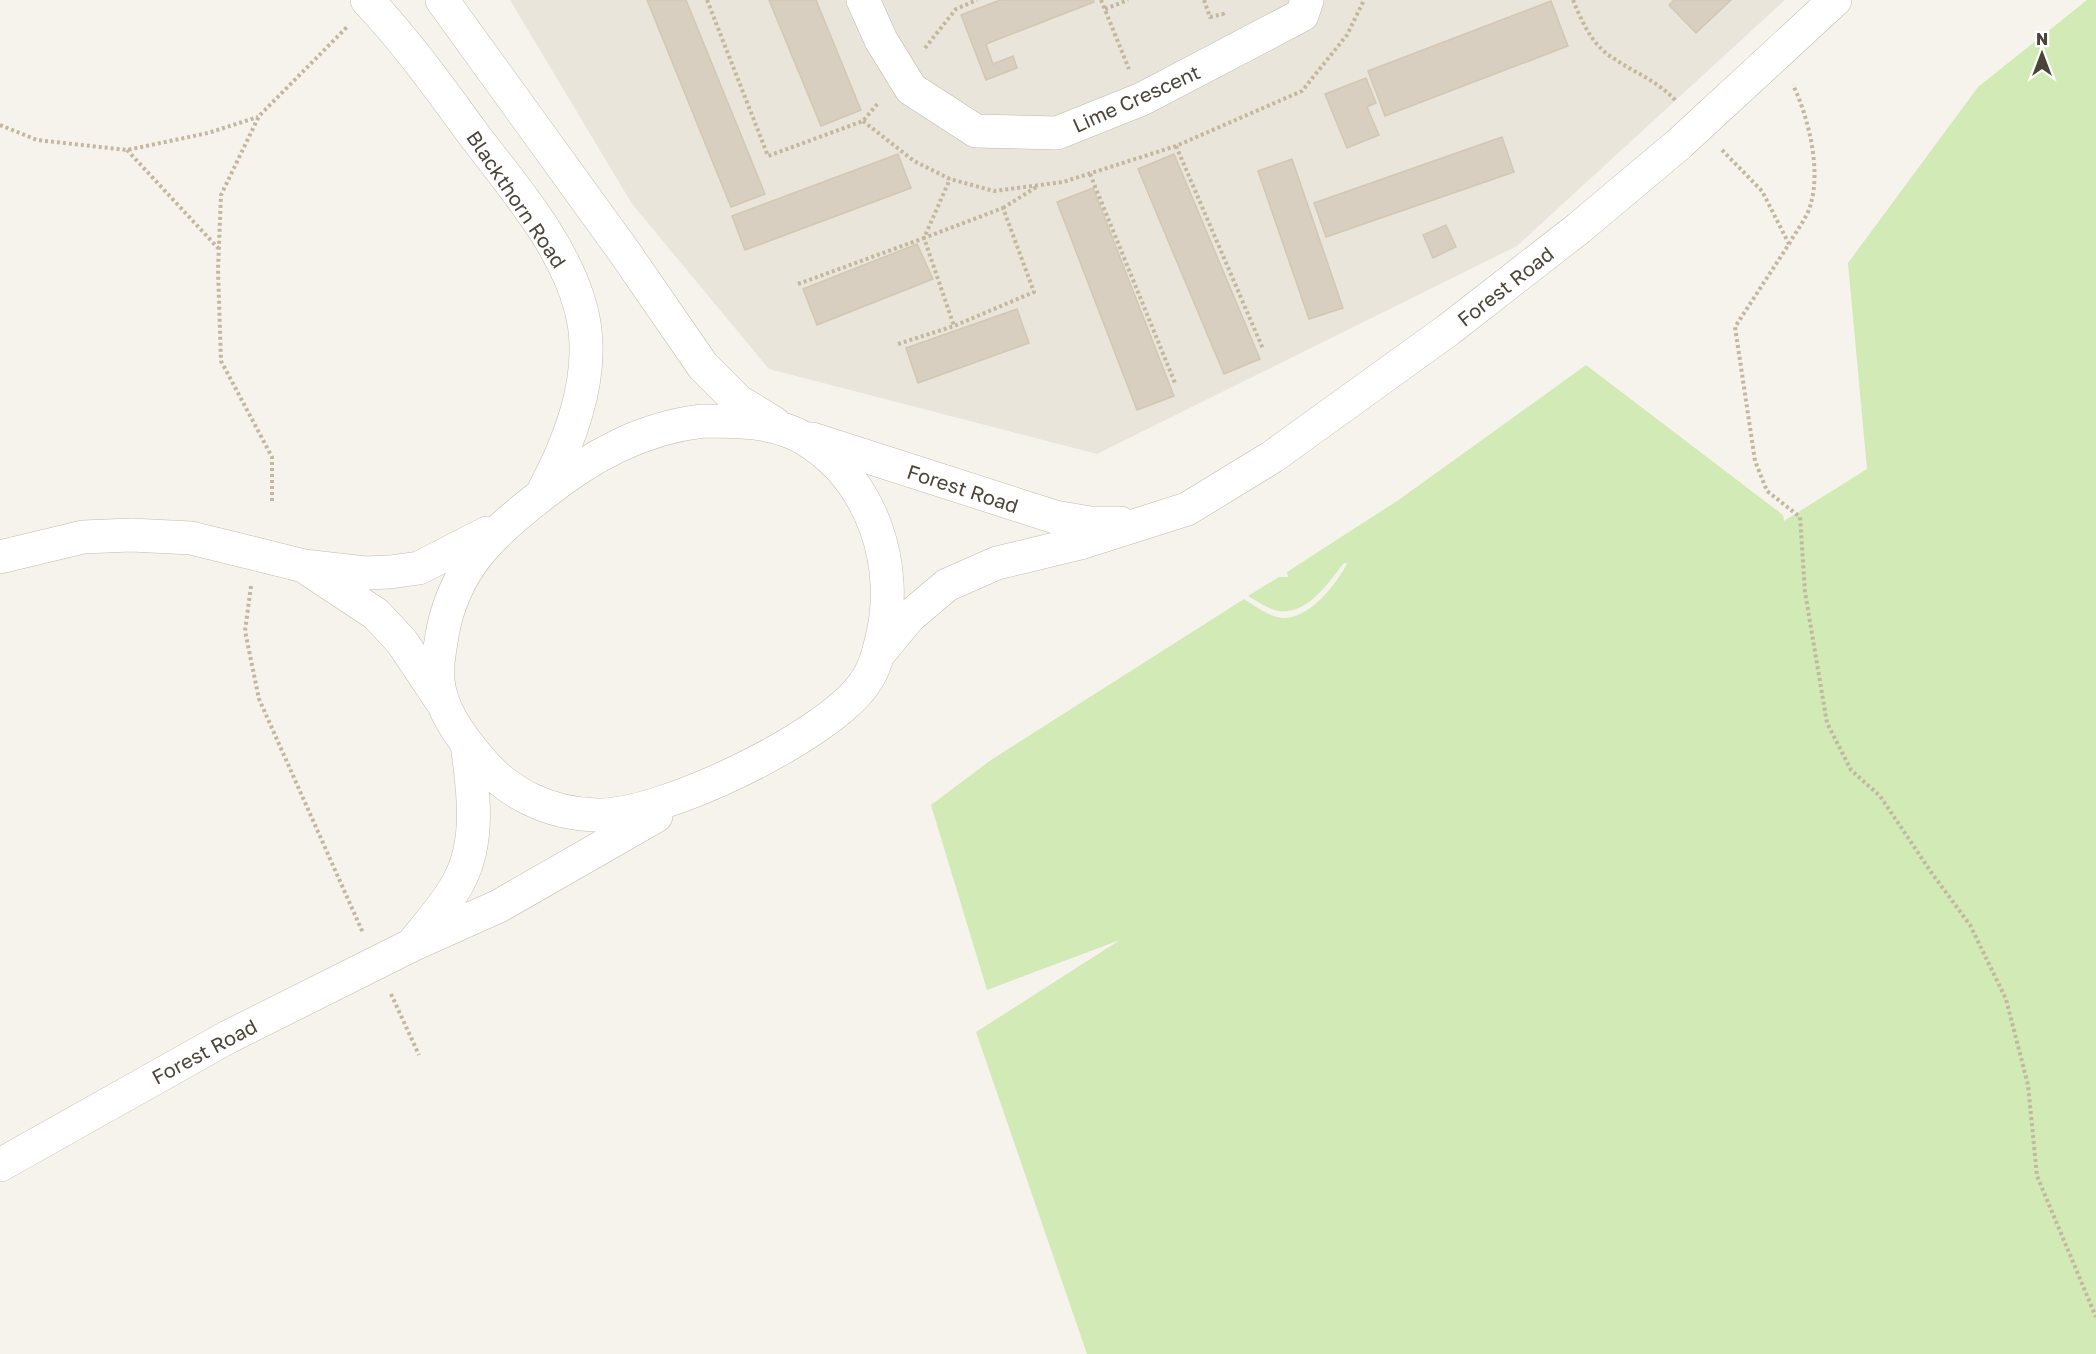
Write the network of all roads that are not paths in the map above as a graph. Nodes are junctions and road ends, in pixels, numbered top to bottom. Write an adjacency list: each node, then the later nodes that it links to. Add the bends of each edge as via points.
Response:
1 (442, 0): 6 (street, via 703,366 738,401)
2 (863, 0): 3 (street, Lime Crescent, via 881,40 911,89 976,131 1057,133 1142,99 1302,15)
3 (1307, 0)
4 (1835, 0): 8 (street, Forest Road, via 1679,144 1448,330 1272,457 1204,500 1169,516)
5 (359, 12): 7 (street, Blackthorn Road, via 395,29 556,250 582,310 585,341 578,407 565,450)
6 (786, 430): 7 (street, via 729,422 680,424 635,438 592,458); 8 (street, Forest Road, via 1055,517 1090,523); 12 (street, via 807,440 835,464 870,512 881,540 889,596)
7 (542, 495): 9 (street)
8 (1142, 522): 12 (street, Forest Road, via 1080,543 997,563 946,585 909,617)
9 (506, 523): 11 (street, via 419,568 365,573); 13 (street, via 474,558 450,603 439,656 438,681)
10 (0, 557): 11 (street, via 83,537 131,535 191,538)
11 (304, 566): 13 (street, via 376,614 402,642)
12 (878, 655): 15 (street, via 865,683 843,708)
13 (444, 706): 14 (street)
14 (467, 744): 15 (street, via 502,783 533,802 559,810 618,815); 16 (street, Forest Road, via 474,804 466,859 460,880)
15 (696, 792): 16 (street, Forest Road, via 499,906)
16 (412, 945): 17 (street, Forest Road, via 228,1037)
17 (0, 1165)

